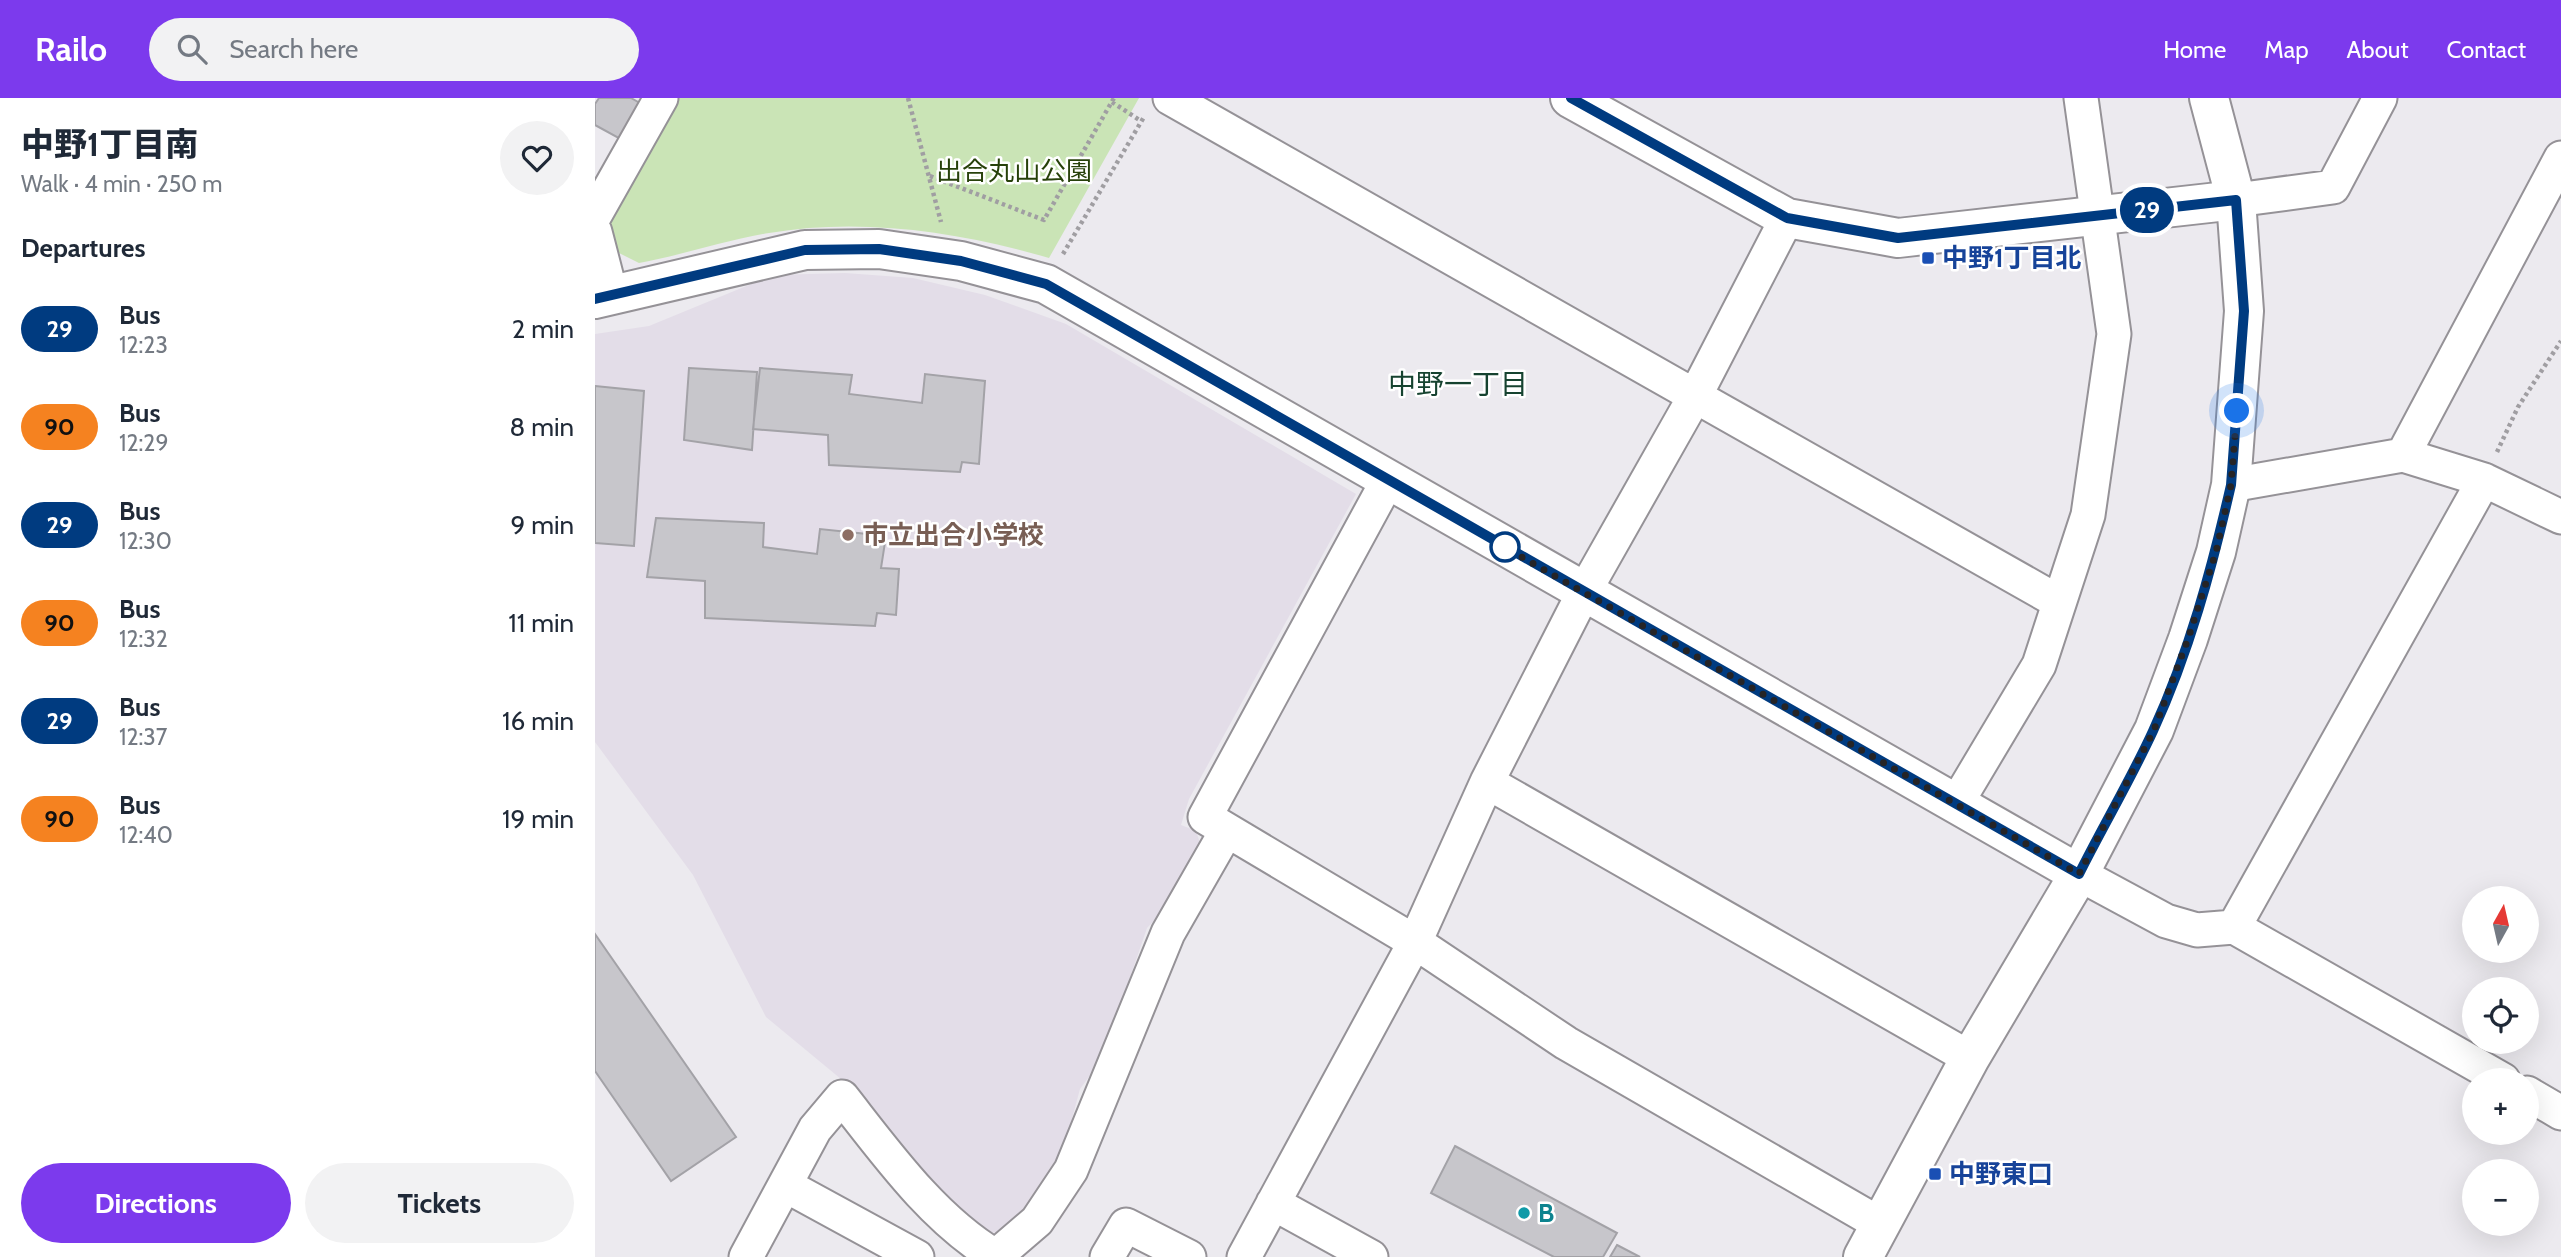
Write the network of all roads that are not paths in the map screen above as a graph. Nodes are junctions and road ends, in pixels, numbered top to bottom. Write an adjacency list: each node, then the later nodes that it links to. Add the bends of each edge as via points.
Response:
1 (661, 98): 9 (street)
2 (2081, 98): 10 (street)
3 (2209, 98): 8 (street)
4 (2380, 98): 8 (street, via 2333,187)
5 (1592, 103): 11 (street)
6 (1159, 104): 13 (street)
7 (2561, 158): 14 (street)
8 (2236, 200): 10 (street); 17 (street, via 2244,311)
9 (597, 213): 12 (street)
10 (2098, 215): 11 (street, via 1898,238); 20 (street, via 2114,334 2088,515)
11 (1787, 218): 13 (street)
12 (603, 296): 15 (street, via 805,250 879,249 950,260 1046,284)
13 (1695, 396): 19 (street); 20 (street)
14 (2403, 455): 16 (street); 17 (street)
15 (1388, 480): 19 (street); 23 (street, via 1205,817)
16 (2484, 480): 18 (street); 25 (street)
17 (2231, 485): 24 (street, via 2208,577 2154,730)
18 (2561, 517)
19 (1584, 592): 21 (street); 22 (street)
20 (2059, 602): 22 (street, via 2039,665)
21 (1487, 782): 26 (street); 27 (street)
22 (1956, 804): 24 (street)
23 (1227, 830): 26 (street); 36 (street, via 1168,933 1071,1170 1037,1221)
24 (2079, 874): 25 (street, via 2166,921 2197,930); 27 (street)
25 (2234, 927): 28 (street)
26 (1416, 942): 32 (street); 33 (street)
27 (1970, 1058): 33 (street)
28 (2482, 1068)
29 (2539, 1100): 30 (street)
30 (2561, 1112)
31 (785, 1185): 34 (street); 35 (street); 36 (street, via 815,1129 842,1097 898,1168 972,1243)
32 (1273, 1203): 39 (street); 40 (street)
33 (1872, 1240)
34 (746, 1257)
35 (917, 1257)
36 (995, 1257)
37 (1107, 1257): 38 (street, via 1126,1224)
38 (1189, 1257)
39 (1244, 1257)
40 (1371, 1257)

